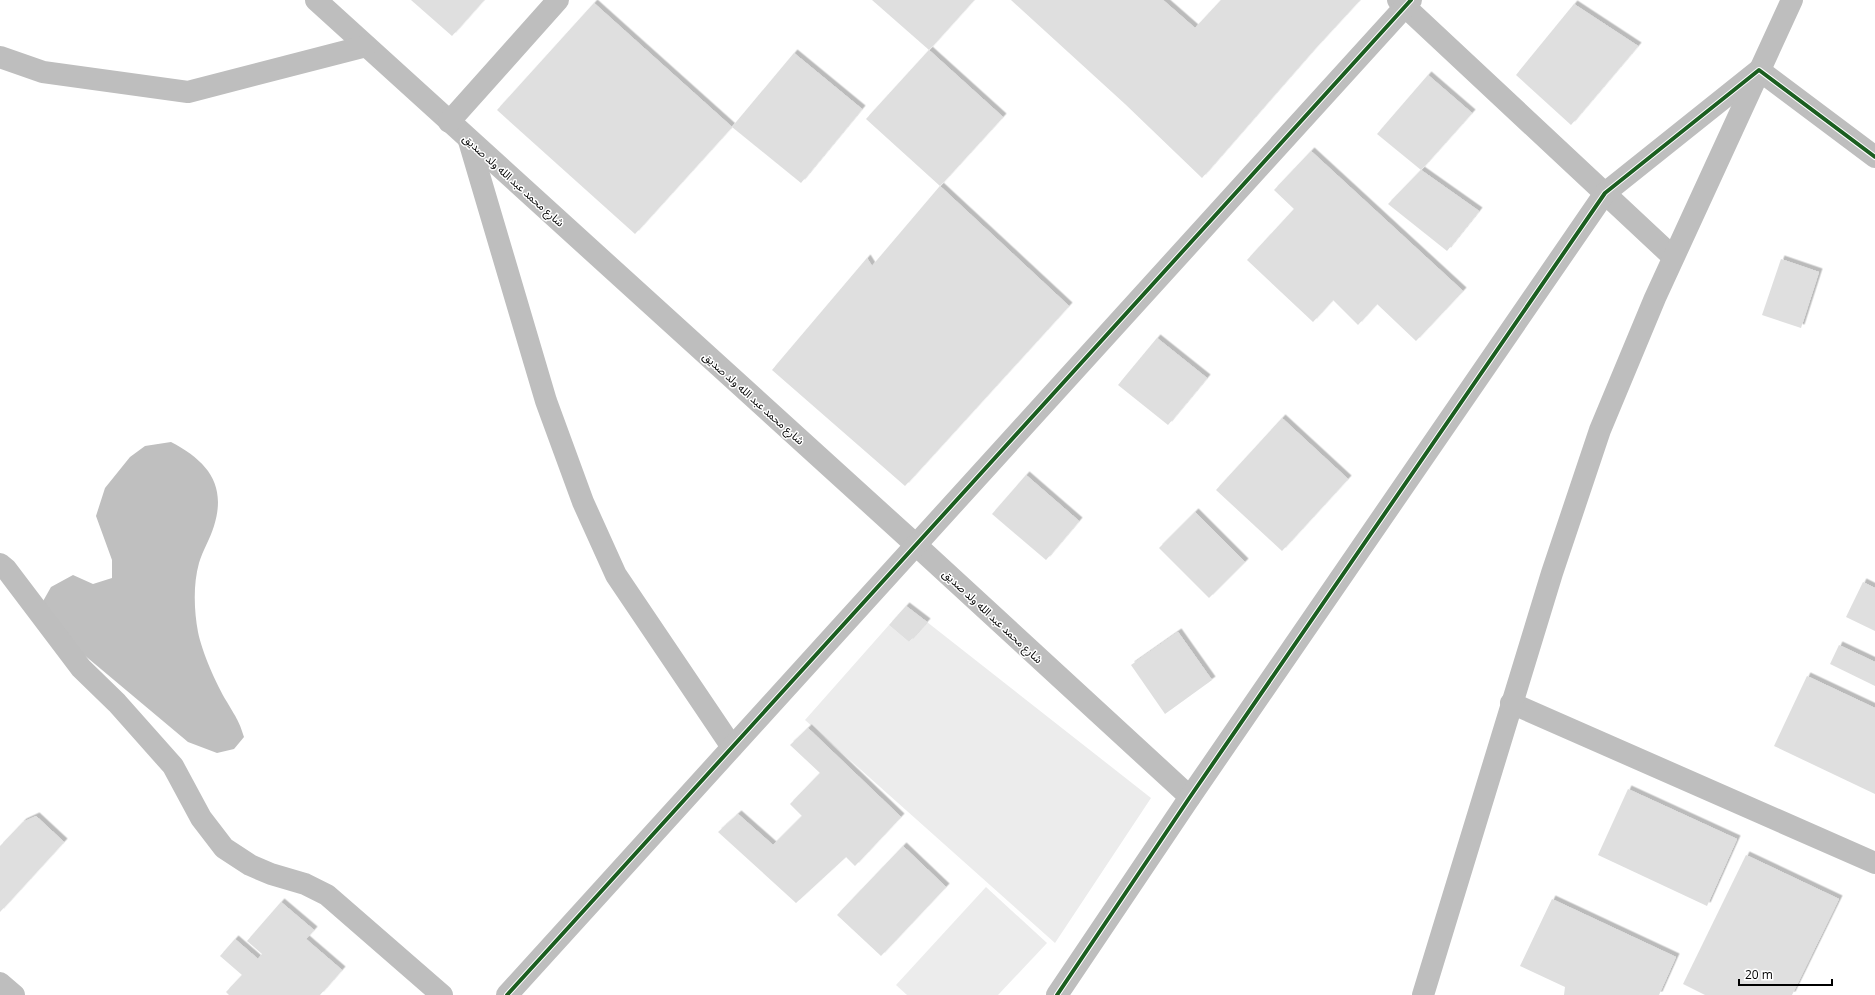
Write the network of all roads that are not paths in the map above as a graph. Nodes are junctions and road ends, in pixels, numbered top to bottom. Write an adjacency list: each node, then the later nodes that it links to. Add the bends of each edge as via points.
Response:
1 (316, 0): 5 (street, شارع محمد عبد الله ولد صديق)
2 (558, 0): 8 (street)
3 (1792, 0): 7 (street)
4 (1405, 2): 11 (street); 13 (street)
5 (366, 46): 6 (street, via 188,92 43,72); 8 (street, شارع محمد عبد الله ولد صديق)
6 (0, 57)
7 (1759, 70): 10 (street); 11 (street); 12 (street)
8 (449, 122): 9 (street, شارع محمد عبد الله ولد صديق)
9 (469, 140): 13 (street, شارع محمد عبد الله ولد صديق); 16 (street, via 546,401 583,502 616,575)
10 (1875, 157)
11 (1605, 193): 12 (street); 17 (street)
12 (1673, 257): 15 (street, via 1600,430)
13 (916, 545): 16 (street); 17 (street, شارع محمد عبد الله ولد صديق)
14 (2, 570): 21 (street, via 81,668 117,703 173,766 201,818 224,848 250,865 305,884 327,895)
15 (1511, 703): 18 (street); 24 (street)
16 (732, 748): 22 (street)
17 (1190, 797): 23 (street)
18 (1875, 863)
19 (0, 983): 20 (street)
20 (14, 995)
21 (442, 995)
22 (507, 995)
23 (1057, 995)
24 (1423, 995)

